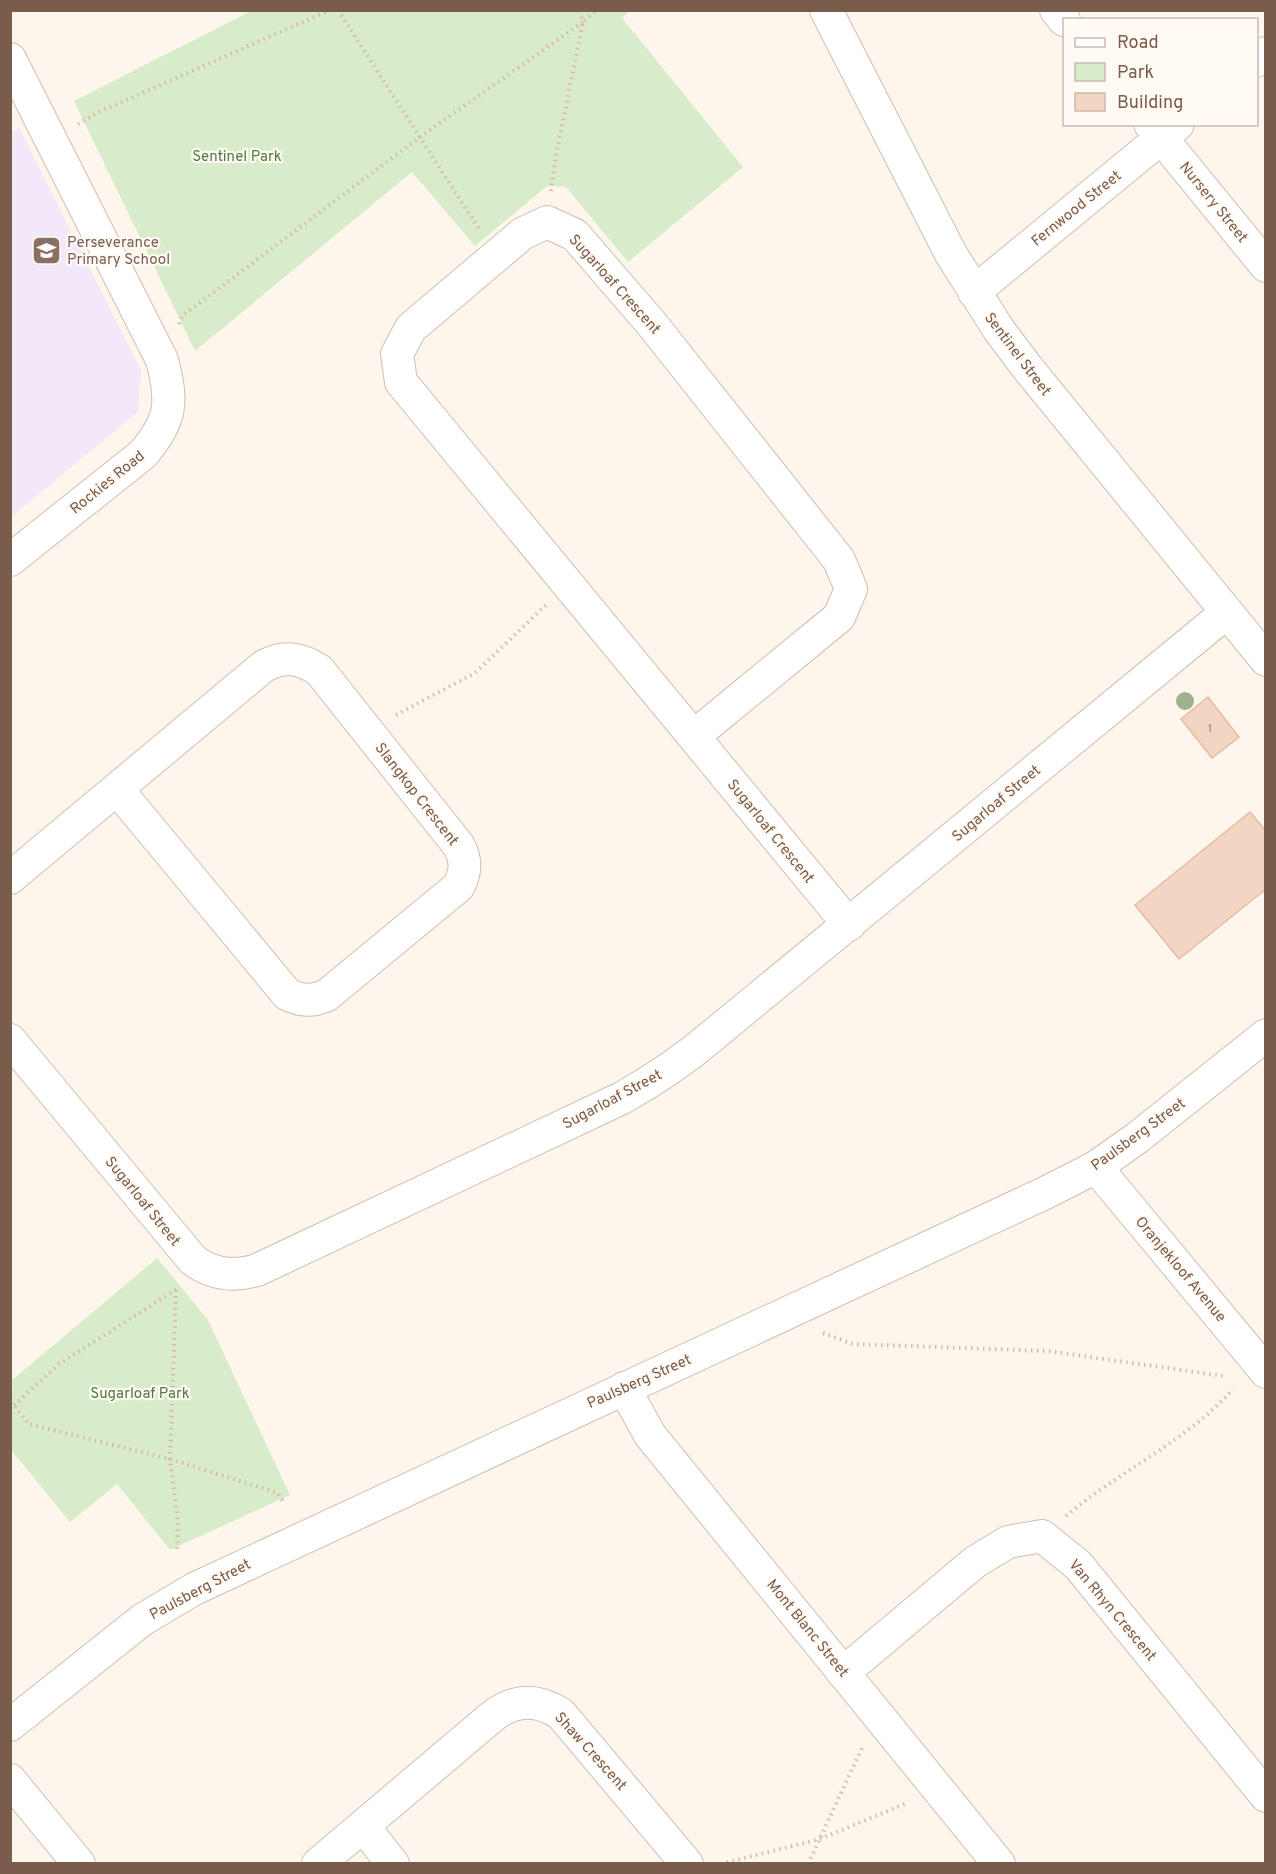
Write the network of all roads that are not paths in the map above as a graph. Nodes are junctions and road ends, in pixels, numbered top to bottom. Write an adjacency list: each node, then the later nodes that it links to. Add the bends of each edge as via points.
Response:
1 (826, 10): 5 (street, Sentinel Street, via 930,215)
2 (10, 59): 6 (street, Rockies Road, via 162,360 170,388 168,413 158,436 143,454)
3 (1163, 129): 4 (street, Nursery Street); 5 (street, Fernwood Street)
4 (1266, 266)
5 (974, 292): 7 (street, Sentinel Street, via 1026,366)
6 (10, 560)
7 (1226, 613): 8 (street, Sentinel Street); 12 (street, Sugarloaf Street)
8 (1266, 660)
9 (694, 736): 9 (street, Sugarloaf Crescent, via 839,617 851,589 839,560 651,322 575,235 547,222 522,234 411,328 397,354 401,382); 12 (street, Sugarloaf Crescent)
10 (117, 789): 10 (street, Slangkop Crescent, via 287,994 307,1001 327,994 458,887 465,870 459,846 319,670 295,658 264,666); 11 (street, Slangkop Crescent)
11 (10, 878)
12 (849, 925): 14 (street, Sugarloaf Street, via 685,1059 622,1098 243,1274 214,1272 184,1252)
13 (1266, 1035): 15 (street, Paulsberg Street)
14 (10, 1040)
15 (1096, 1167): 16 (street, Oranjekloof Avenue); 17 (street, Paulsberg Street, via 802,1308)
16 (1266, 1372)
17 (624, 1388): 18 (street, Mont Blanc Street, via 650,1435); 19 (street, Paulsberg Street, via 194,1589 142,1620)
18 (843, 1672): 21 (street, Van Rhyn Crescent, via 975,1562 1008,1542 1042,1536 1078,1565); 27 (street, Mont Blanc Street)
19 (10, 1725)
20 (10, 1780): 23 (street)
21 (1266, 1796)
22 (363, 1826): 24 (street, Shaw Crescent); 25 (street); 26 (street, Shaw Crescent, via 494,1715 518,1703 531,1702 561,1714)
23 (79, 1863)
24 (318, 1863)
25 (393, 1863)
26 (687, 1863)
27 (999, 1863)

